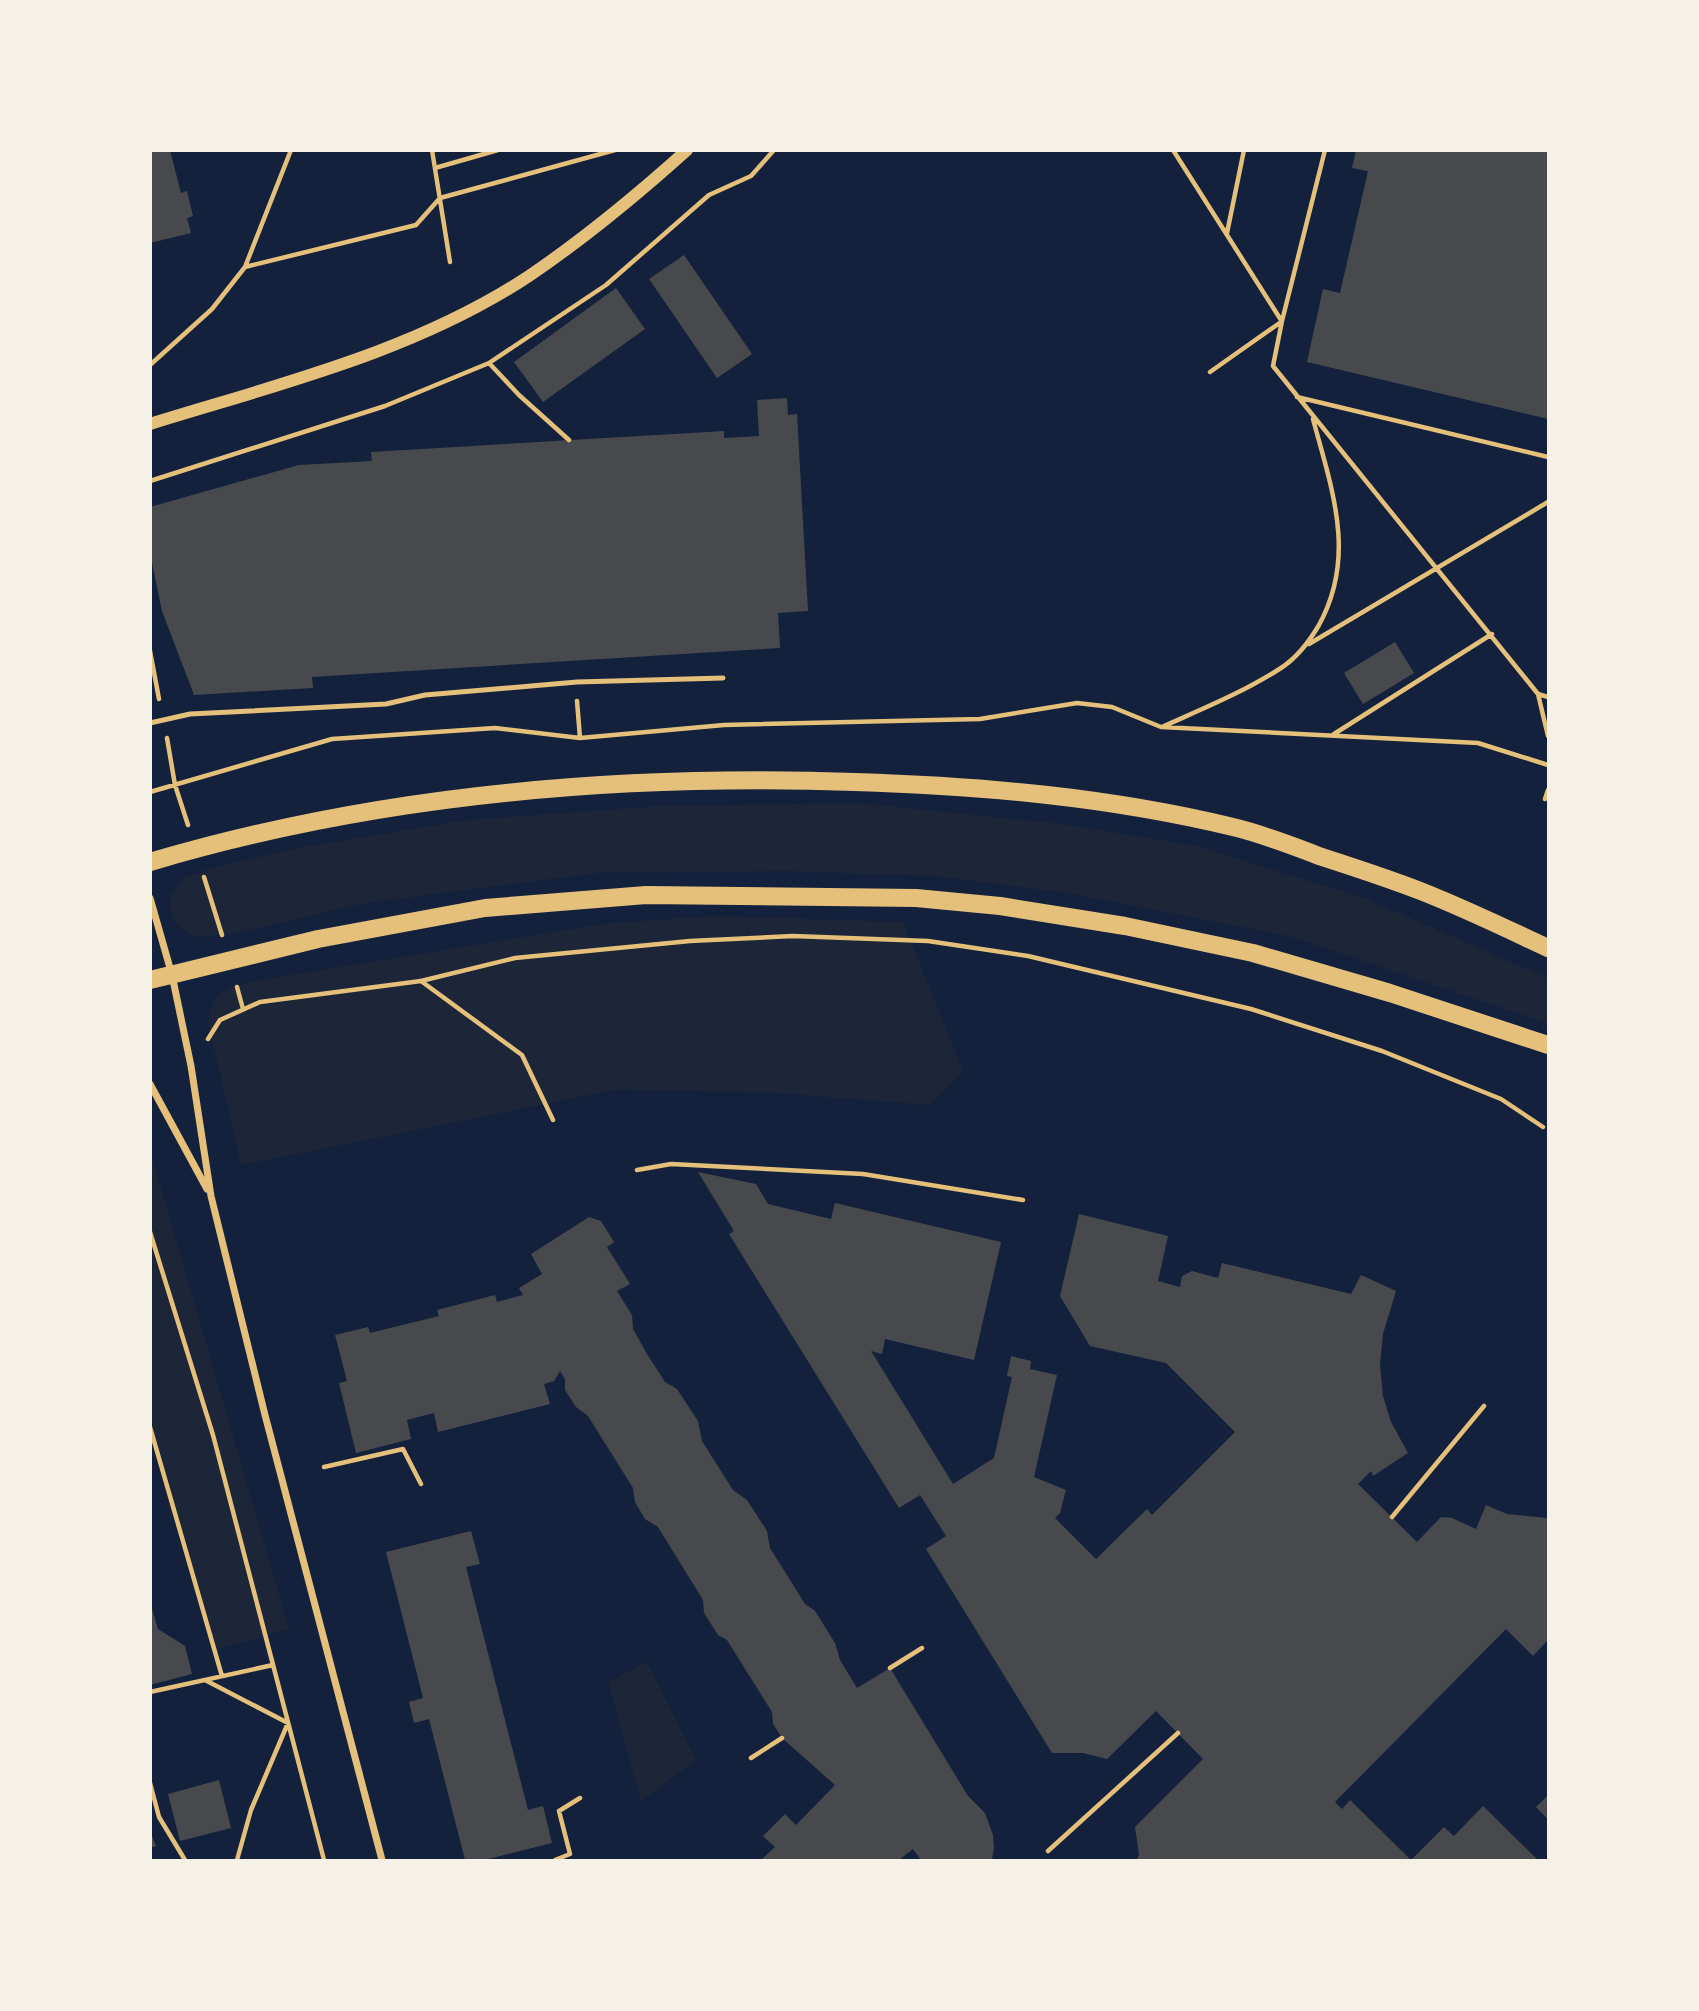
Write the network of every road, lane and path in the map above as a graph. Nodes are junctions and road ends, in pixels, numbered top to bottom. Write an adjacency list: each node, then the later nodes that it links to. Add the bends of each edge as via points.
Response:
1 (291, 150): 14 (path)
2 (432, 150): 10 (path)
3 (498, 150): 10 (path)
4 (615, 150): 11 (path)
5 (687, 150): 21 (street, via 528,277 459,315 375,353)
6 (774, 150): 16 (path, via 751,176 709,195 606,285)
7 (1173, 150): 12 (path)
8 (1244, 150): 12 (path)
9 (1325, 150): 15 (path)
10 (435, 168): 11 (path)
11 (440, 198): 13 (path); 14 (path, via 416,225)
12 (1226, 234): 15 (path)
13 (450, 262)
14 (245, 267): 17 (path, via 212,309)
15 (1282, 321): 18 (path); 19 (path, via 1273,366)
16 (489, 363): 22 (path); 24 (path, via 385,406)
17 (150, 365)
18 (1210, 372)
19 (1297, 397): 20 (path); 23 (path)
20 (1312, 416): 26 (path); 28 (path, via 1340,537 1330,605)
21 (150, 424)
22 (569, 440)
23 (1549, 457)
24 (150, 481)
25 (1549, 502): 26 (path)
26 (1436, 568): 27 (path); 28 (path)
27 (1492, 634): 30 (path); 35 (path)
28 (1308, 645): 34 (path, via 1282,667)
29 (723, 678): 33 (lane, via 576,682 425,695 386,704 190,714)
30 (1538, 694): 31 (path); 36 (path)
31 (1549, 697)
32 (577, 702): 37 (path)
33 (150, 723)
34 (1161, 727): 35 (path); 37 (path, via 1112,707 1077,703 980,719 724,726)
35 (1334, 734): 38 (path, via 1478,743)
36 (1549, 736)
37 (580, 738): 40 (path, via 495,728 332,739)
38 (1549, 765)
39 (1549, 790): 41 (path)
40 (150, 792)
41 (1545, 799)
42 (150, 862): 46 (main road, via 308,823 496,793 726,779 930,784 1038,793 1236,828 1423,892)
43 (202, 870): 45 (path)
44 (150, 898): 47 (street)
45 (223, 940)
46 (1549, 948)
47 (172, 975): 48 (main road); 50 (main road, via 318,939 485,908 646,895 916,898 1113,924 1253,953); 51 (street)
48 (150, 981)
49 (421, 981): 51 (path, via 260,1002 220,1020); 53 (path, via 522,1055); 54 (path, via 515,958 690,941 793,936 928,941 1028,956 1251,1009 1382,1051 1501,1099)
50 (1549, 1045)
51 (191, 1066): 56 (street)
52 (150, 1084): 56 (street)
53 (553, 1120)
54 (1543, 1126)
55 (636, 1170): 57 (path, via 670,1164 863,1174)
56 (211, 1196): 81 (street)
57 (1023, 1200)
58 (150, 1232): 65 (path, via 213,1435)
59 (1484, 1406): 63 (path)
60 (150, 1427): 67 (path)
61 (324, 1467): 62 (path, via 403,1449)
62 (421, 1484)
63 (1392, 1517)
64 (922, 1648): 66 (path)
65 (273, 1665): 67 (path); 70 (path)
66 (890, 1668)
67 (222, 1676): 68 (path)
68 (205, 1680): 69 (path); 70 (path)
69 (150, 1692)
70 (288, 1723): 79 (path, via 251,1810); 80 (path)
71 (1178, 1733): 76 (path)
72 (782, 1738): 73 (path)
73 (751, 1758)
74 (150, 1783): 78 (path, via 159,1817)
75 (580, 1798): 77 (path, via 559,1811)
76 (1048, 1850)
77 (571, 1857): 82 (path)
78 (185, 1860)
79 (237, 1860)
80 (324, 1860)
81 (382, 1860)
82 (555, 1860)

